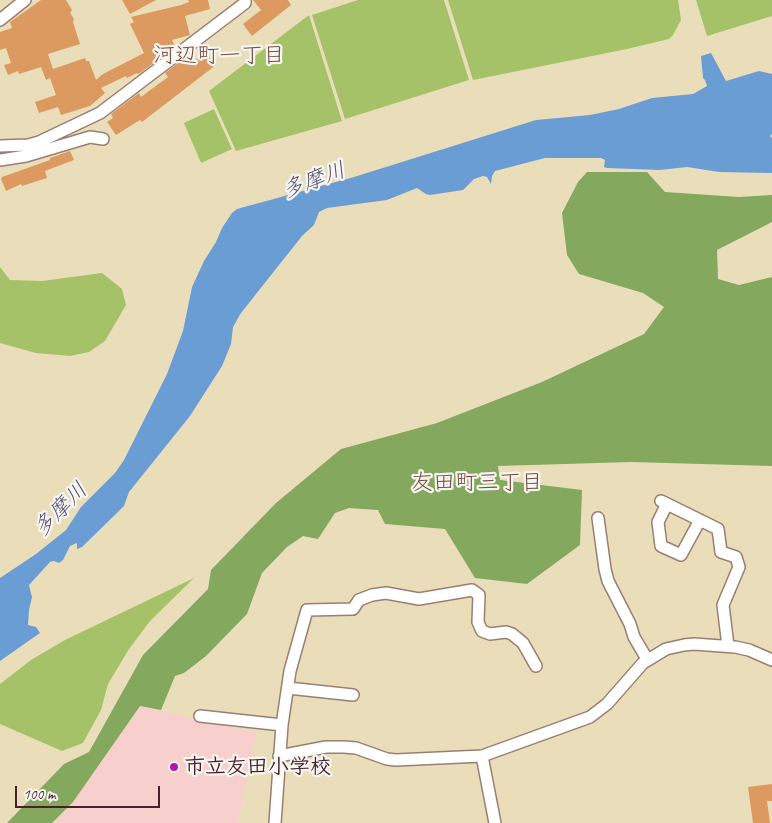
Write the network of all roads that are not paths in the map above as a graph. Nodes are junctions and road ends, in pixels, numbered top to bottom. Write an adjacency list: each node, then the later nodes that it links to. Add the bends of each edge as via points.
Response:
1 (25, 0): 3 (street)
2 (245, 0): 5 (street, via 246,3 100,113 39,142)
3 (0, 20)
4 (103, 139): 6 (street, via 90,137 26,156)
5 (0, 146)
6 (0, 160)
7 (598, 518): 10 (street, via 608,581)
8 (700, 520): 8 (street, via 664,503 658,522 661,546 682,555); 9 (street, via 718,529 721,552 736,558 738,567 723,605)
9 (728, 646): 10 (street, via 684,645 666,649); 11 (street, via 749,650)
10 (648, 659): 18 (street, via 607,704 590,717)
11 (772, 660)
12 (536, 666): 13 (street, via 523,643 512,634 482,631 478,622 479,596 472,590 419,599 386,592 359,600 353,609 307,610)
13 (288, 688): 14 (street); 16 (street)
14 (353, 695)
15 (200, 716): 16 (street)
16 (282, 725): 17 (street)
17 (279, 756): 18 (street, via 326,747 356,748 396,760); 19 (street)
18 (482, 756): 20 (street)
19 (275, 823)
20 (495, 823)

